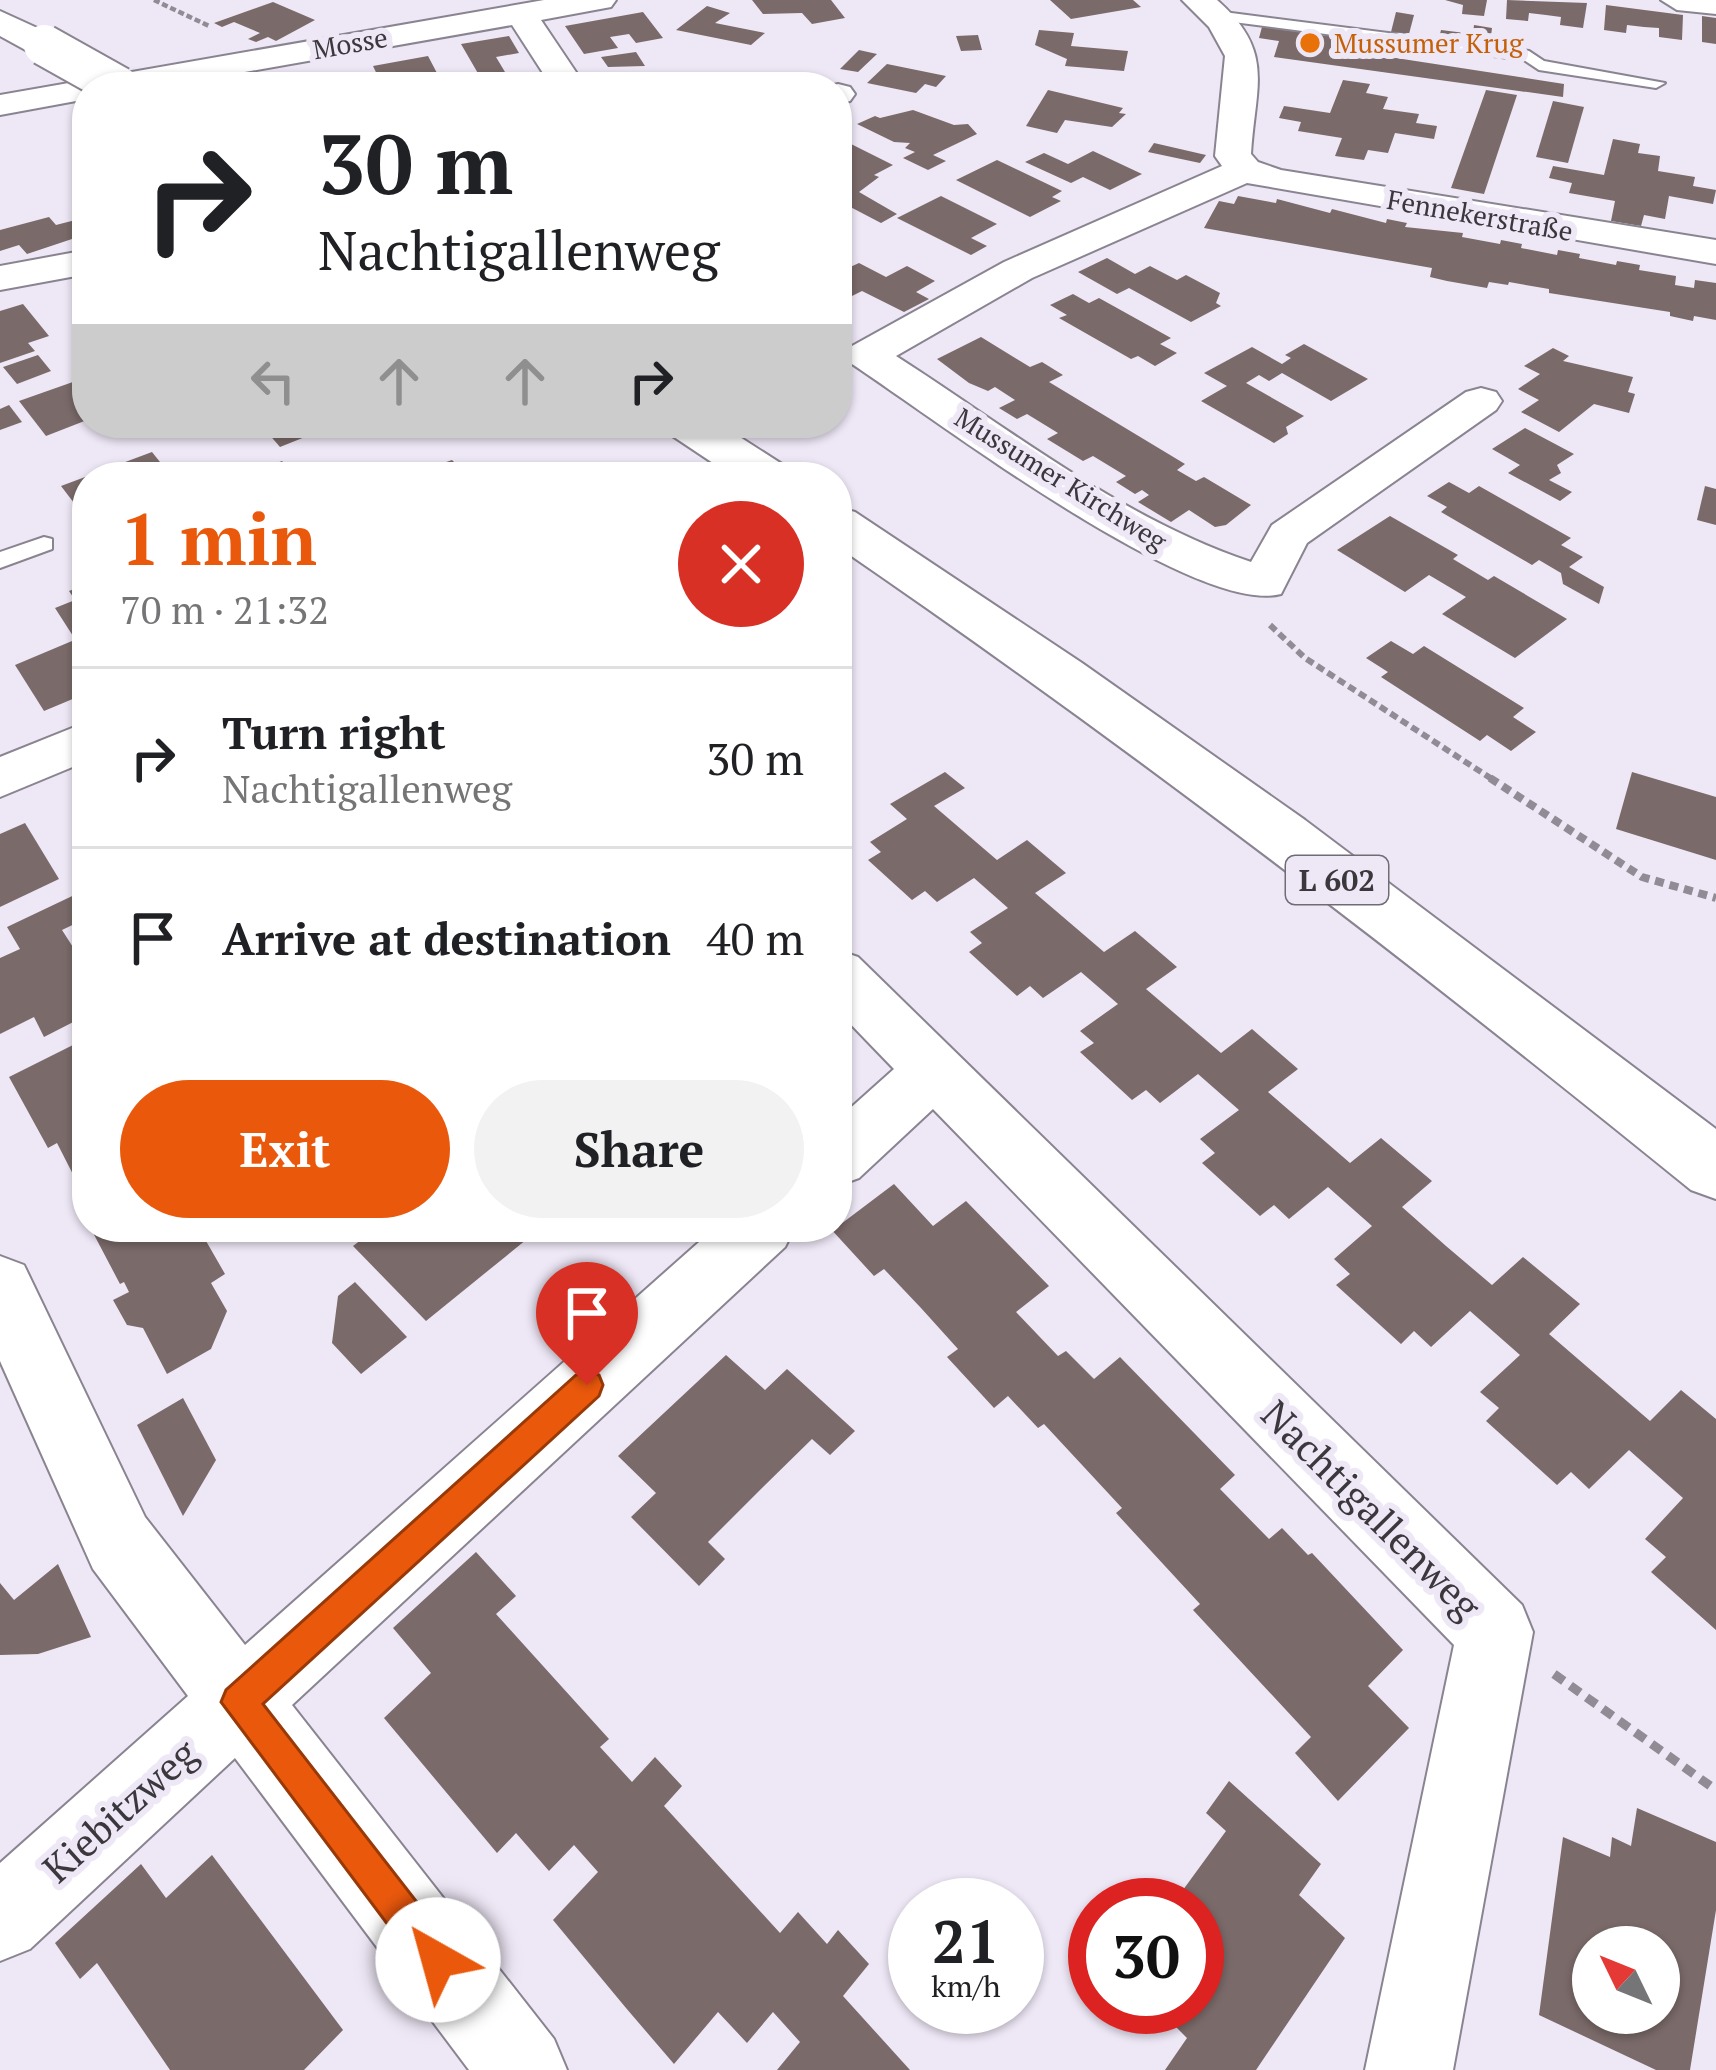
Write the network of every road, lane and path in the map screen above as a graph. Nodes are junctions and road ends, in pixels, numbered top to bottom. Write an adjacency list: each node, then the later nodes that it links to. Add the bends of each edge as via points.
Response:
1 (600, 0): 5 (street, Mosse)
2 (1677, 0): 3 (street)
3 (1716, 4)
4 (1207, 8): 10 (lane); 13 (street, via 1234,36 1247,65 1233,139 1233,156)
5 (520, 13): 8 (street, Mosse); 9 (street)
6 (0, 22): 7 (main road, bridge)
7 (92, 72)
8 (186, 72)
9 (559, 72)
10 (1656, 83)
11 (72, 92): 12 (street)
12 (0, 105)
13 (1245, 170): 14 (street, Fennekerstraße); 17 (street, Mussumer Kirchweg)
14 (1716, 252)
15 (72, 265): 16 (street)
16 (0, 278)
17 (852, 347): 24 (street, Mussumer Kirchweg, via 1134,530)
18 (1481, 401): 24 (street, via 1288,535)
19 (708, 438): 20 (main road)
20 (744, 462)
21 (852, 533): 31 (main road, L 602, via 1189,768)
22 (44, 544): 23 (lane)
23 (0, 560)
24 (1264, 584): 27 (path, via 1267,622 1305,658 1642,877)
25 (72, 747): 26 (street)
26 (0, 778)
27 (1716, 898)
28 (852, 989): 29 (street, Nachtigallenweg)
29 (932, 1072): 30 (street); 34 (street, Nachtigallenweg)
30 (852, 1145)
31 (1716, 1169)
32 (745, 1242): 35 (street)
33 (0, 1286): 35 (street, via 119,1543)
34 (1495, 1632): 36 (path); 39 (street, Nachtigallenweg)
35 (239, 1702): 37 (street, Kiebitzweg); 38 (street)
36 (1716, 1790)
37 (0, 1918)
38 (523, 2070)
39 (1408, 2070)

